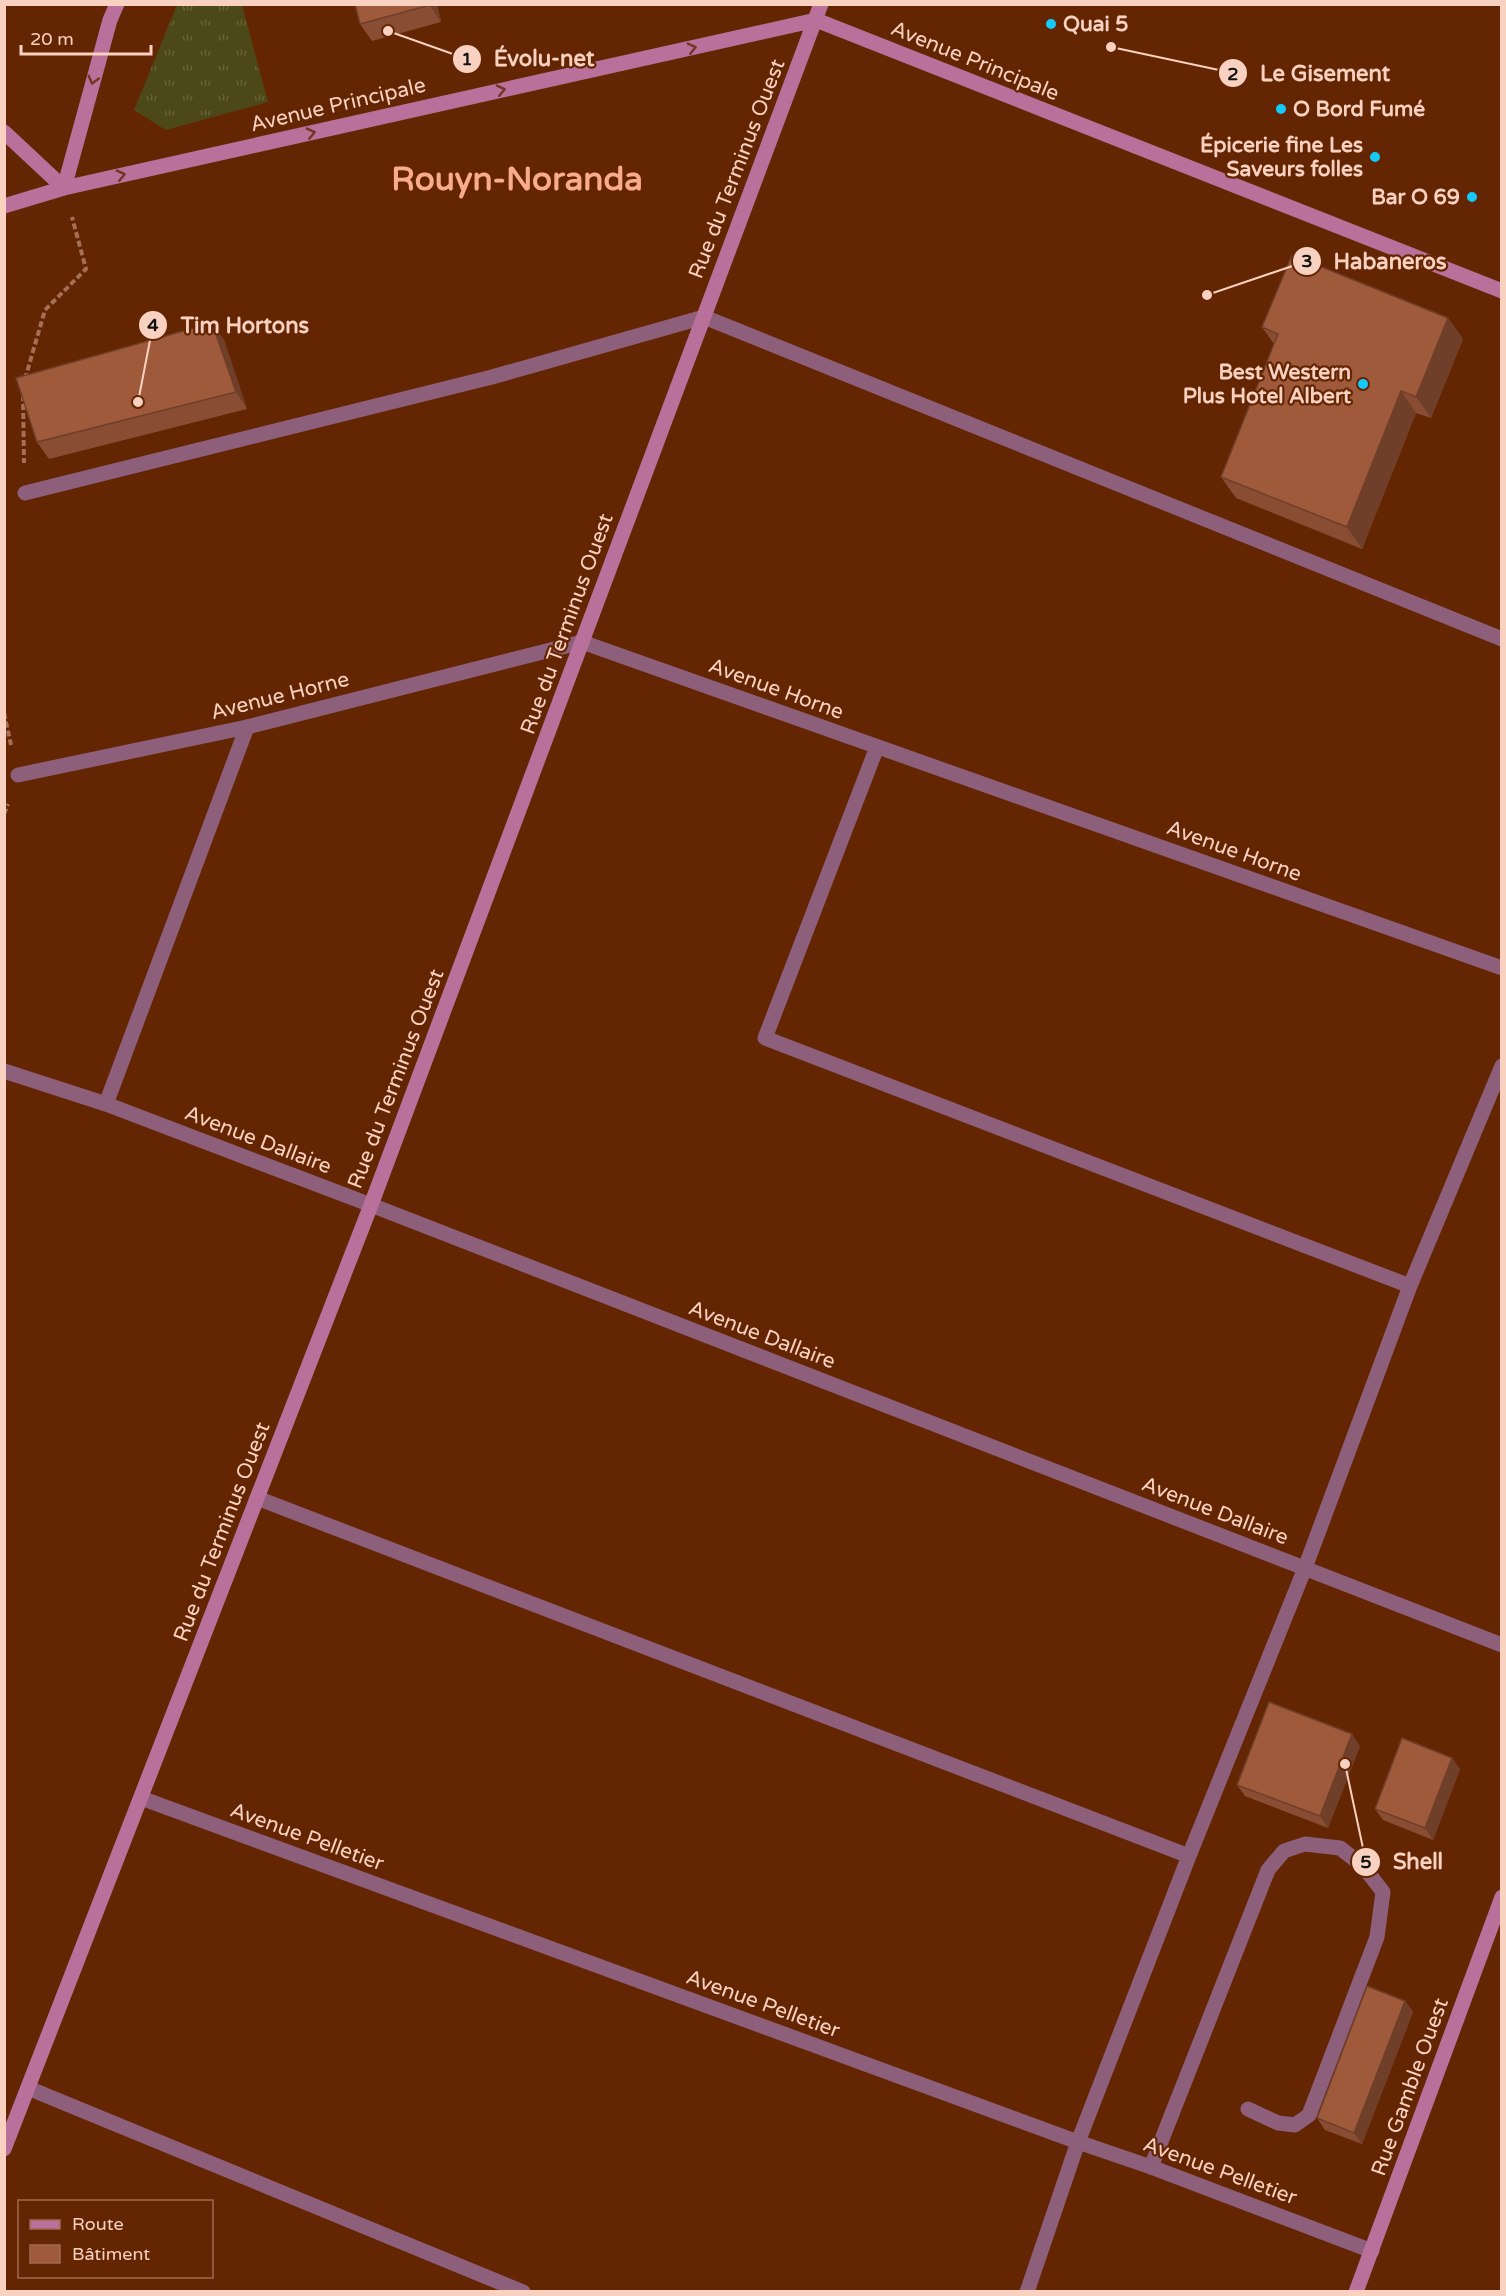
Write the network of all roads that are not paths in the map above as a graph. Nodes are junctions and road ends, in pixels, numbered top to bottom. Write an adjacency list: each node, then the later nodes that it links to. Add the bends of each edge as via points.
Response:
1 (117, 4): 5 (street, one-way to 5)
2 (821, 4): 3 (street, Rue du Terminus Ouest)
3 (816, 20): 5 (street, Avenue Principale, one-way to 3); 7 (street, Avenue Principale); 8 (street, Rue du Terminus Ouest)
4 (4, 132): 5 (street)
5 (64, 188): 6 (street, Avenue Principale)
6 (4, 206)
7 (1502, 291)
8 (704, 317): 9 (street, via 492,377); 10 (street); 11 (street, Rue du Terminus Ouest)
9 (25, 493)
10 (1502, 639)
11 (582, 642): 12 (street, Avenue Horne); 13 (street, Avenue Horne); 19 (street, Rue du Terminus Ouest)
12 (247, 727): 14 (street, Avenue Horne); 18 (street)
13 (877, 747): 15 (street, Avenue Horne); 20 (street, via 765,1038)
14 (18, 775)
15 (1502, 968)
16 (1502, 1066): 20 (street)
17 (4, 1071): 18 (street, Avenue Dallaire)
18 (106, 1104): 19 (street, Avenue Dallaire)
19 (371, 1206): 21 (street, Rue du Terminus Ouest); 22 (street, Avenue Dallaire)
20 (1410, 1286): 22 (street)
21 (257, 1498): 24 (street, Rue du Terminus Ouest); 25 (street)
22 (1305, 1568): 23 (street, Avenue Dallaire); 25 (street)
23 (1502, 1645)
24 (141, 1798): 27 (street, Rue du Terminus Ouest); 29 (street, Avenue Pelletier)
25 (1189, 1856): 29 (street)
26 (1502, 1897): 32 (street, Rue Gamble Ouest)
27 (28, 2088): 30 (street, Rue du Terminus Ouest); 33 (street)
28 (1248, 2109): 31 (street, via 1278,2123 1295,2125 1309,2115 1377,1937 1383,1892 1363,1866 1340,1848 1305,1844 1284,1851 1268,1870)
29 (1078, 2142): 31 (street, Avenue Pelletier); 34 (street)
30 (4, 2149)
31 (1151, 2168): 32 (street, Avenue Pelletier)
32 (1372, 2250): 35 (street, Rue Gamble Ouest)
33 (523, 2292)
34 (1027, 2292)
35 (1356, 2292)

